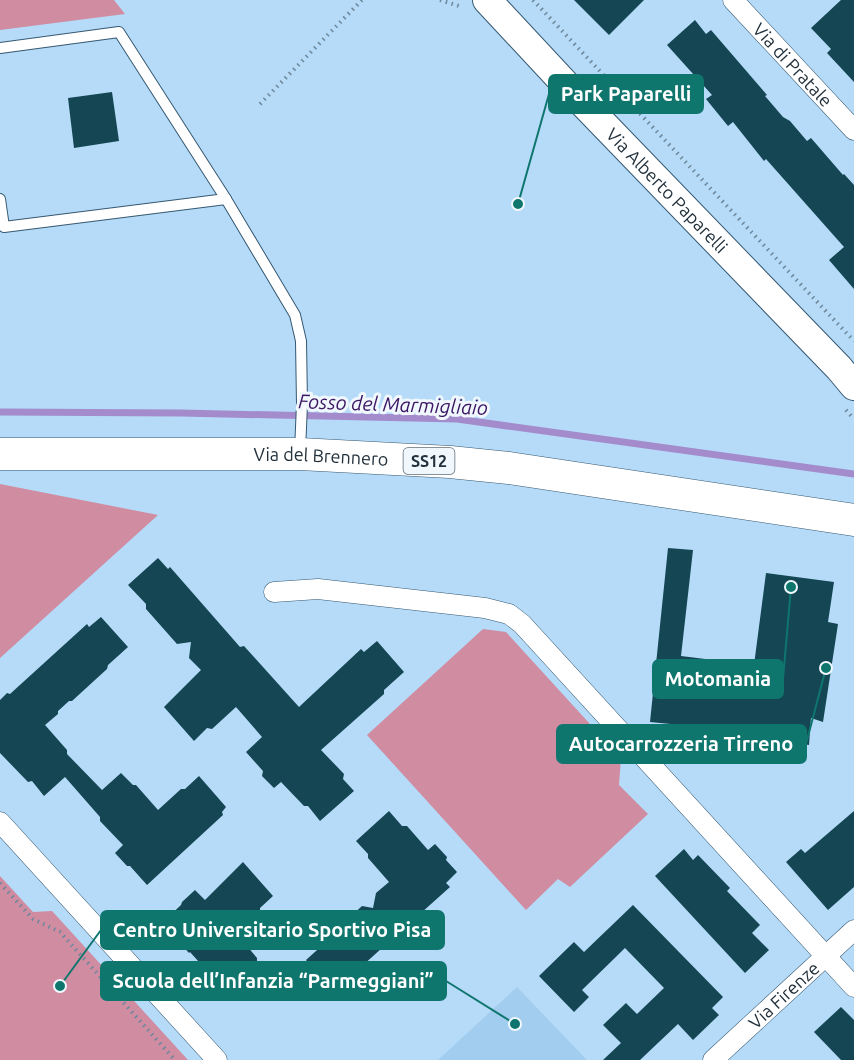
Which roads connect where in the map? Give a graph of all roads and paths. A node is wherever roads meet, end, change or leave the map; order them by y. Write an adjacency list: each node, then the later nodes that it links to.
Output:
1 (362, 0): 6 (path)
2 (487, 0): 12 (main road, Via Alberto Paparelli)
3 (533, 0): 11 (path)
4 (733, 0): 7 (street, Via di Pratale)
5 (0, 48): 9 (lane)
6 (260, 104)
7 (854, 130)
8 (0, 199): 10 (lane)
9 (226, 199): 10 (lane); 13 (lane)
10 (2, 227)
11 (854, 341)
12 (853, 383)
13 (301, 440): 14 (main road, Via del Brennero / SS12); 15 (main road, Via del Brennero / SS12)
14 (0, 454)
15 (854, 520)
16 (274, 592): 20 (street)
17 (0, 822): 23 (street)
18 (0, 883): 22 (path)
19 (854, 930): 20 (street, Via Firenze)
20 (826, 956): 21 (street); 24 (street, Via Firenze)
21 (854, 987)
22 (175, 1060)
23 (218, 1060)
24 (713, 1060)

